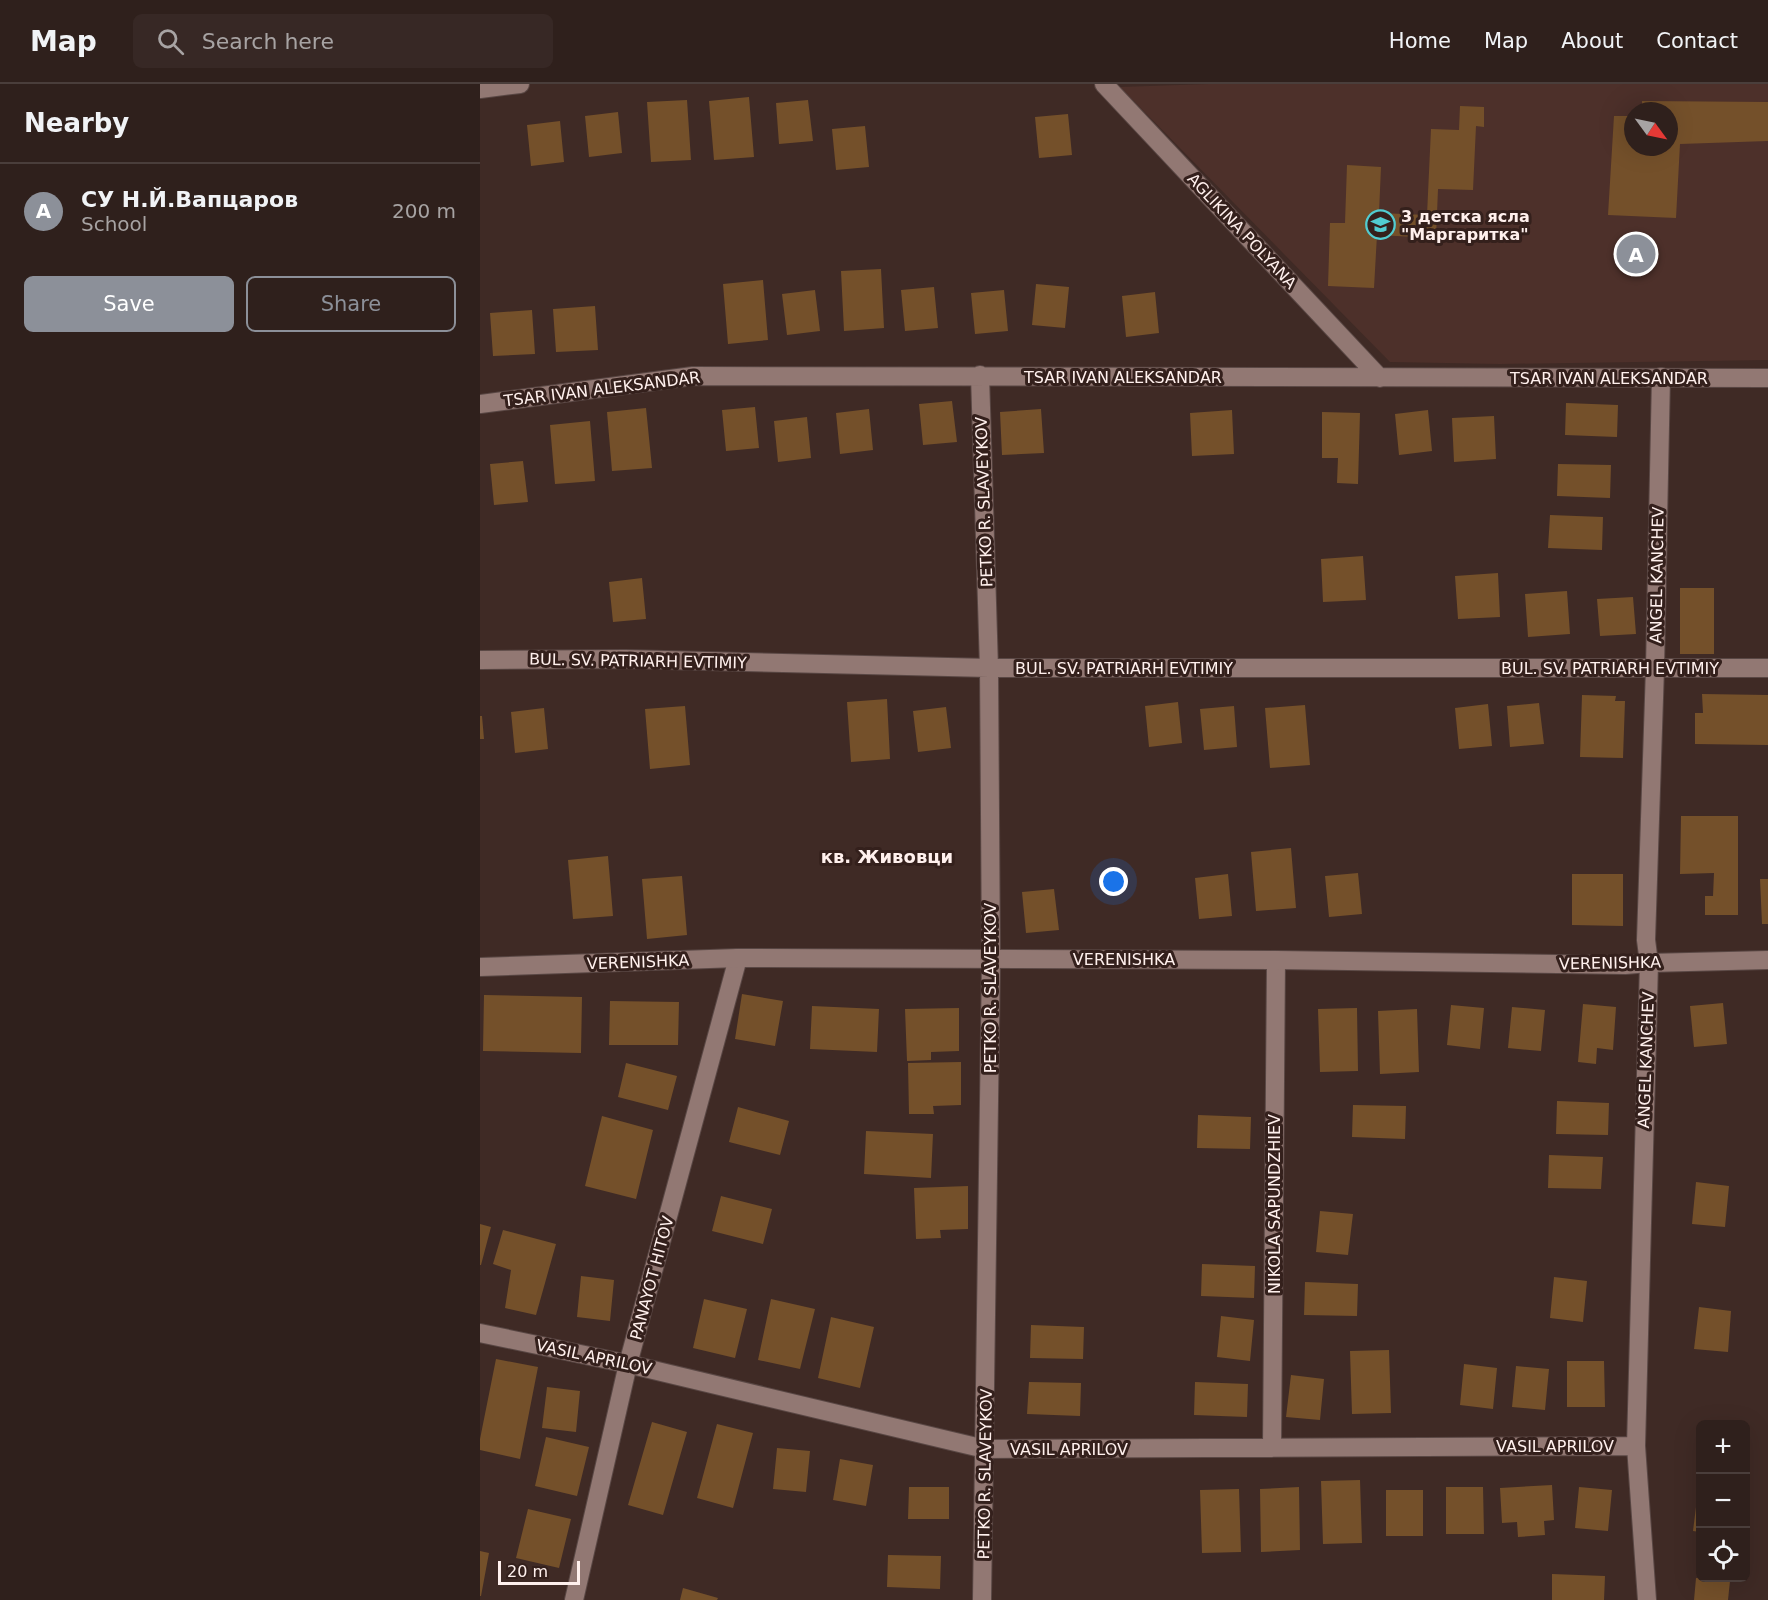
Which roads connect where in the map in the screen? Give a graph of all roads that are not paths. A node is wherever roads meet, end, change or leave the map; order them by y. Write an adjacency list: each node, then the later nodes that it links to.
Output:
1 (520, 84): 3 (street)
2 (1104, 84): 6 (street, AGLIKINA POLYANA)
3 (480, 89)
4 (980, 375): 6 (street, TSAR IVAN ALEKSANDAR); 8 (street, TSAR IVAN ALEKSANDAR); 10 (street, PETKO R. SLAVEYKOV)
5 (1661, 377): 6 (street, TSAR IVAN ALEKSANDAR); 7 (street, TSAR IVAN ALEKSANDAR); 11 (street, ANGEL KANCHEV)
6 (1380, 378)
7 (1768, 378)
8 (480, 404)
9 (480, 660): 10 (street, BUL. SV. PATRIARH EVTIMIY)
10 (989, 668): 11 (street, BUL. SV. PATRIARH EVTIMIY); 14 (street, PETKO R. SLAVEYKOV)
11 (1655, 668): 12 (street, BUL. SV. PATRIARH EVTIMIY); 17 (street, ANGEL KANCHEV)
12 (1768, 668)
13 (738, 958): 14 (street, VERENISHKA); 18 (street, VERENISHKA); 20 (street, PANAYOT HITOV)
14 (991, 959): 15 (street, VERENISHKA); 23 (street, PETKO R. SLAVEYKOV)
15 (1275, 960): 17 (street, VERENISHKA); 22 (street, NIKOLA SAPUNDZHIEV)
16 (1768, 960): 17 (street, VERENISHKA)
17 (1649, 963): 21 (street, ANGEL KANCHEV)
18 (480, 967)
19 (480, 1333): 20 (street, VASIL APRILOV)
20 (628, 1364): 23 (street, VASIL APRILOV); 24 (street, PANAYOT HITOV)
21 (1636, 1446): 22 (street, VASIL APRILOV); 26 (street, ANGEL KANCHEV)
22 (1272, 1448): 23 (street, VASIL APRILOV)
23 (986, 1449): 25 (street, PETKO R. SLAVEYKOV)
24 (573, 1600)
25 (982, 1600)
26 (1647, 1600)

